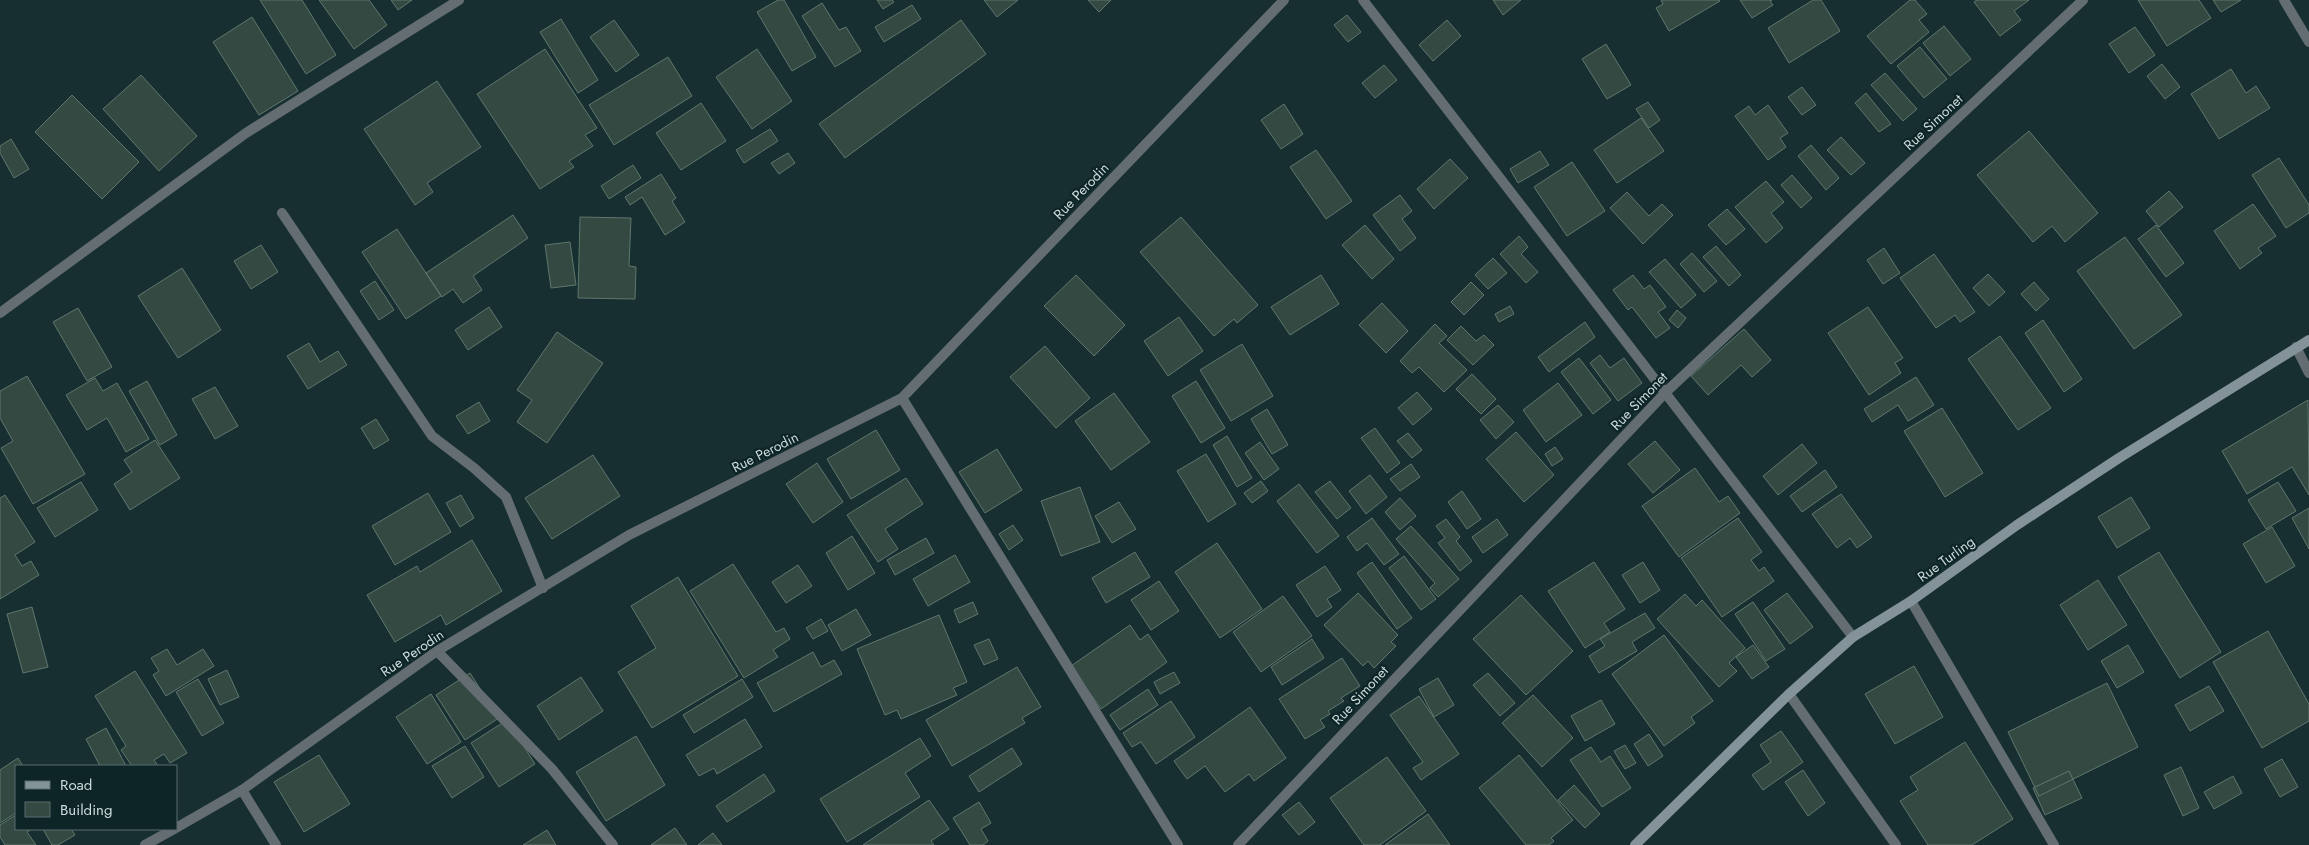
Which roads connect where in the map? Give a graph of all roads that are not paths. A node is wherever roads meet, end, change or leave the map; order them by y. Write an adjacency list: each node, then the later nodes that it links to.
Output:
1 (459, 0): 8 (street)
2 (1284, 0): 13 (street, Rue Perodin)
3 (1363, 0): 12 (street)
4 (2083, 0): 12 (street, Rue Simonet)
5 (2284, 0): 6 (street)
6 (2309, 42)
7 (282, 213): 14 (street)
8 (0, 314)
9 (2309, 340): 10 (main road, Rue Turling)
10 (2296, 347): 11 (street); 15 (main road, Rue Turling)
11 (2309, 373)
12 (1666, 392): 16 (street); 26 (street, Rue Simonet)
13 (902, 398): 14 (street, Rue Perodin); 25 (street)
14 (543, 588): 17 (street, Rue Perodin)
15 (1911, 601): 16 (main road, Rue Turling); 29 (street)
16 (1853, 637): 18 (main road, Rue Turling)
17 (437, 651): 19 (street, Rue Perodin); 24 (street)
18 (1789, 694): 27 (main road, Rue Turling); 28 (street)
19 (242, 790): 20 (street, Rue Perodin); 23 (street)
20 (178, 826)
21 (171, 830): 22 (street, Rue Perodin)
22 (145, 845)
23 (276, 845)
24 (613, 845)
25 (1178, 845)
26 (1238, 845)
27 (1635, 845)
28 (1896, 845)
29 (2054, 845)

